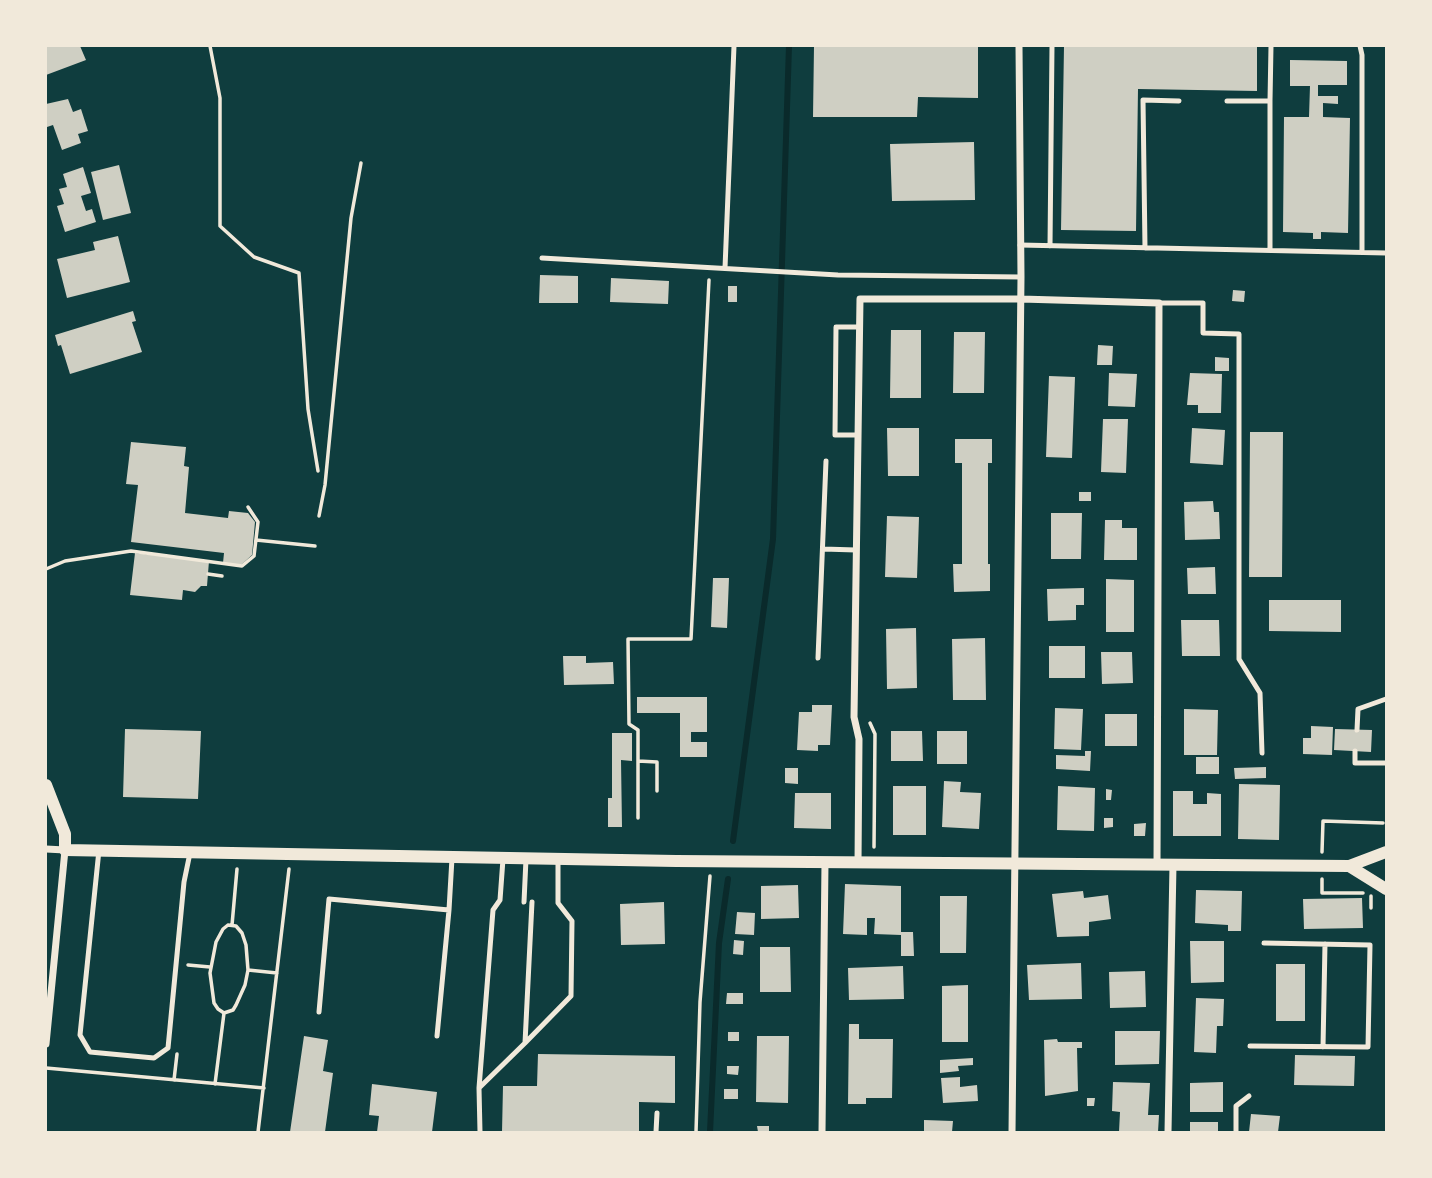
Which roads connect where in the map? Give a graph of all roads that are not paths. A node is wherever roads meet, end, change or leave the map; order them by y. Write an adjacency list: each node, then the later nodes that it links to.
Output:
1 (734, 46): 16 (lane)
2 (1019, 46): 9 (street)
3 (1052, 46): 10 (lane)
4 (1271, 46): 8 (lane)
5 (1360, 46): 13 (lane)
6 (1179, 101): 11 (lane)
7 (1227, 101): 8 (lane)
8 (1270, 101): 12 (lane)
9 (1020, 245): 10 (lane); 17 (street)
10 (1050, 246): 11 (lane)
11 (1145, 248): 12 (lane)
12 (1270, 250): 13 (lane)
13 (1362, 252): 14 (lane)
14 (1387, 253)
15 (542, 258): 16 (lane)
16 (725, 268): 17 (lane)
17 (1021, 277): 18 (street)
18 (1021, 299): 19 (street); 20 (street); 43 (street)
19 (1159, 303): 29 (lane); 44 (street)
20 (859, 327): 21 (street); 21 (lane)
21 (858, 435): 24 (street)
22 (826, 461): 23 (lane)
23 (823, 549): 24 (lane); 25 (lane)
24 (856, 550): 42 (street)
25 (818, 658)
26 (1387, 699): 27 (lane)
27 (1357, 730)
28 (1355, 751): 30 (lane)
29 (1262, 753)
30 (1387, 762)
31 (46, 785): 33 (street)
32 (46, 849): 33 (street)
33 (65, 850): 34 (street); 56 (street)
34 (99, 850): 36 (street); 36 (lane)
35 (1387, 852): 46 (street)
36 (190, 853): 37 (street)
37 (452, 858): 38 (street); 50 (lane)
38 (503, 859): 39 (street); 59 (lane)
39 (526, 859): 40 (street); 48 (lane)
40 (558, 859): 41 (street); 55 (lane)
41 (825, 863): 42 (street); 64 (street)
42 (858, 863): 43 (street)
43 (1014, 864): 44 (street); 65 (street)
44 (1157, 865): 45 (street)
45 (1173, 865): 46 (street); 66 (street)
46 (1349, 866): 47 (street)
47 (1387, 889)
48 (524, 902)
49 (532, 902): 55 (lane)
50 (449, 910): 53 (lane); 54 (lane)
51 (1264, 943): 52 (lane)
52 (1325, 944): 58 (lane); 58 (lane)
53 (319, 1012)
54 (437, 1036)
55 (525, 1043): 59 (lane)
56 (46, 1044)
57 (1250, 1046): 58 (lane)
58 (1323, 1047)
59 (480, 1088): 62 (lane)
60 (1249, 1096): 67 (lane)
61 (657, 1113): 63 (lane)
62 (480, 1132)
63 (656, 1132)
64 (822, 1132)
65 (1012, 1132)
66 (1168, 1132)
67 (1236, 1132)

